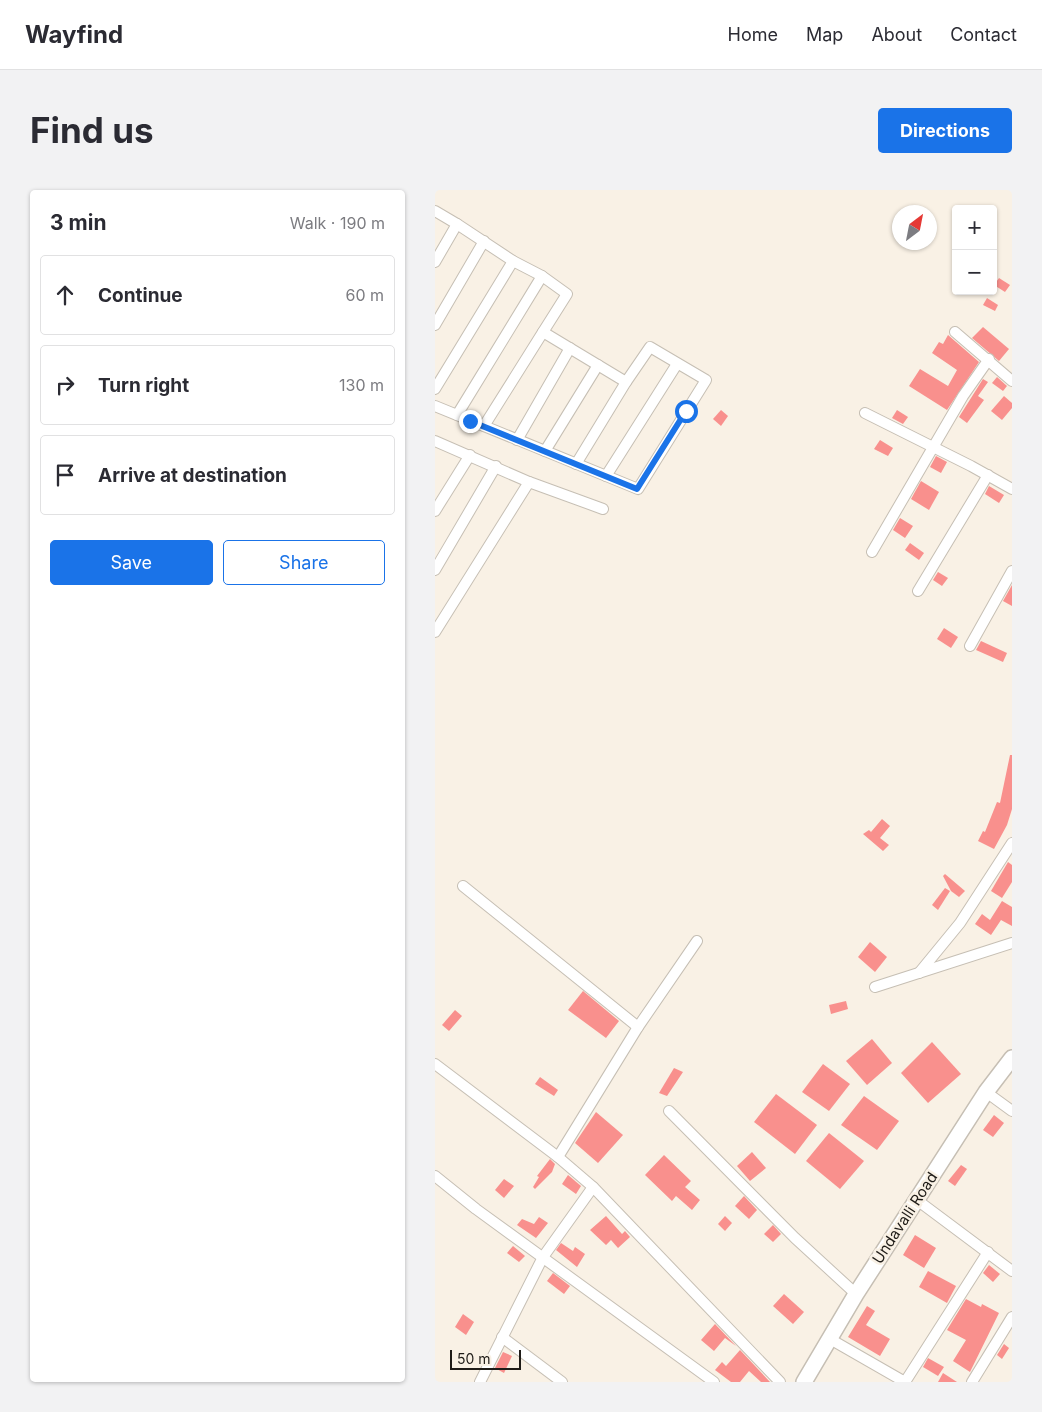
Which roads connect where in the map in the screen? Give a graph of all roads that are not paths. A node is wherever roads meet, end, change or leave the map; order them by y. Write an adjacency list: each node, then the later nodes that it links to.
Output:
1 (435, 211): 2 (street)
2 (457, 224): 3 (street); 5 (street)
3 (484, 241): 4 (street); 7 (street)
4 (513, 261): 6 (street); 16 (street)
5 (435, 262)
6 (542, 276): 8 (street); 19 (street)
7 (435, 325)
8 (543, 332): 10 (street); 20 (street)
9 (955, 332): 11 (street)
10 (570, 348): 13 (street); 21 (street)
11 (989, 359): 14 (street); 23 (street)
12 (677, 364): 15 (street); 29 (street); 29 (street)
13 (598, 365): 15 (street); 24 (street)
14 (1012, 381)
15 (626, 382): 26 (street)
16 (435, 389)
17 (435, 406): 19 (street)
18 (865, 413): 23 (street)
19 (457, 415): 20 (street)
20 (484, 426): 21 (street)
21 (517, 440): 24 (street)
22 (436, 444): 25 (street)
23 (934, 447): 28 (street); 34 (street)
24 (545, 451): 26 (street)
25 (470, 455): 27 (street); 33 (street)
26 (576, 464): 29 (street)
27 (496, 466): 30 (street); 35 (street)
28 (988, 475): 31 (street); 37 (street)
29 (606, 476)
30 (529, 482): 32 (street); 38 (street)
31 (1012, 489)
32 (603, 509)
33 (435, 511)
34 (872, 552)
35 (435, 570)
36 (1012, 571): 39 (street)
37 (918, 591)
38 (435, 632)
39 (970, 646)
40 (1012, 843): 44 (street)
41 (463, 886): 46 (street)
42 (697, 941): 46 (street)
43 (1012, 943): 44 (street)
44 (919, 973): 45 (street)
45 (875, 987)
46 (638, 1027): 52 (street)
47 (1012, 1058): 49 (main road, Undavalli Road)
48 (435, 1064): 52 (street)
49 (986, 1092): 51 (street); 55 (main road, Undavalli Road)
50 (669, 1111): 59 (street)
51 (1012, 1111)
52 (558, 1157): 54 (street)
53 (435, 1176): 57 (street)
54 (593, 1187): 57 (street); 66 (street)
55 (917, 1200): 56 (street); 59 (main road, Undavalli Road)
56 (988, 1252): 58 (street); 68 (street)
57 (543, 1257): 61 (street); 65 (street)
58 (1012, 1271)
59 (856, 1294): 62 (main road, Undavalli Road)
60 (1011, 1322): 69 (street)
61 (502, 1337): 63 (street); 64 (street)
62 (830, 1339): 67 (main road, Undavalli Road); 68 (street)
63 (480, 1382)
64 (561, 1382)
65 (714, 1382)
66 (780, 1382)
67 (803, 1382)
68 (905, 1382)
69 (972, 1382)

